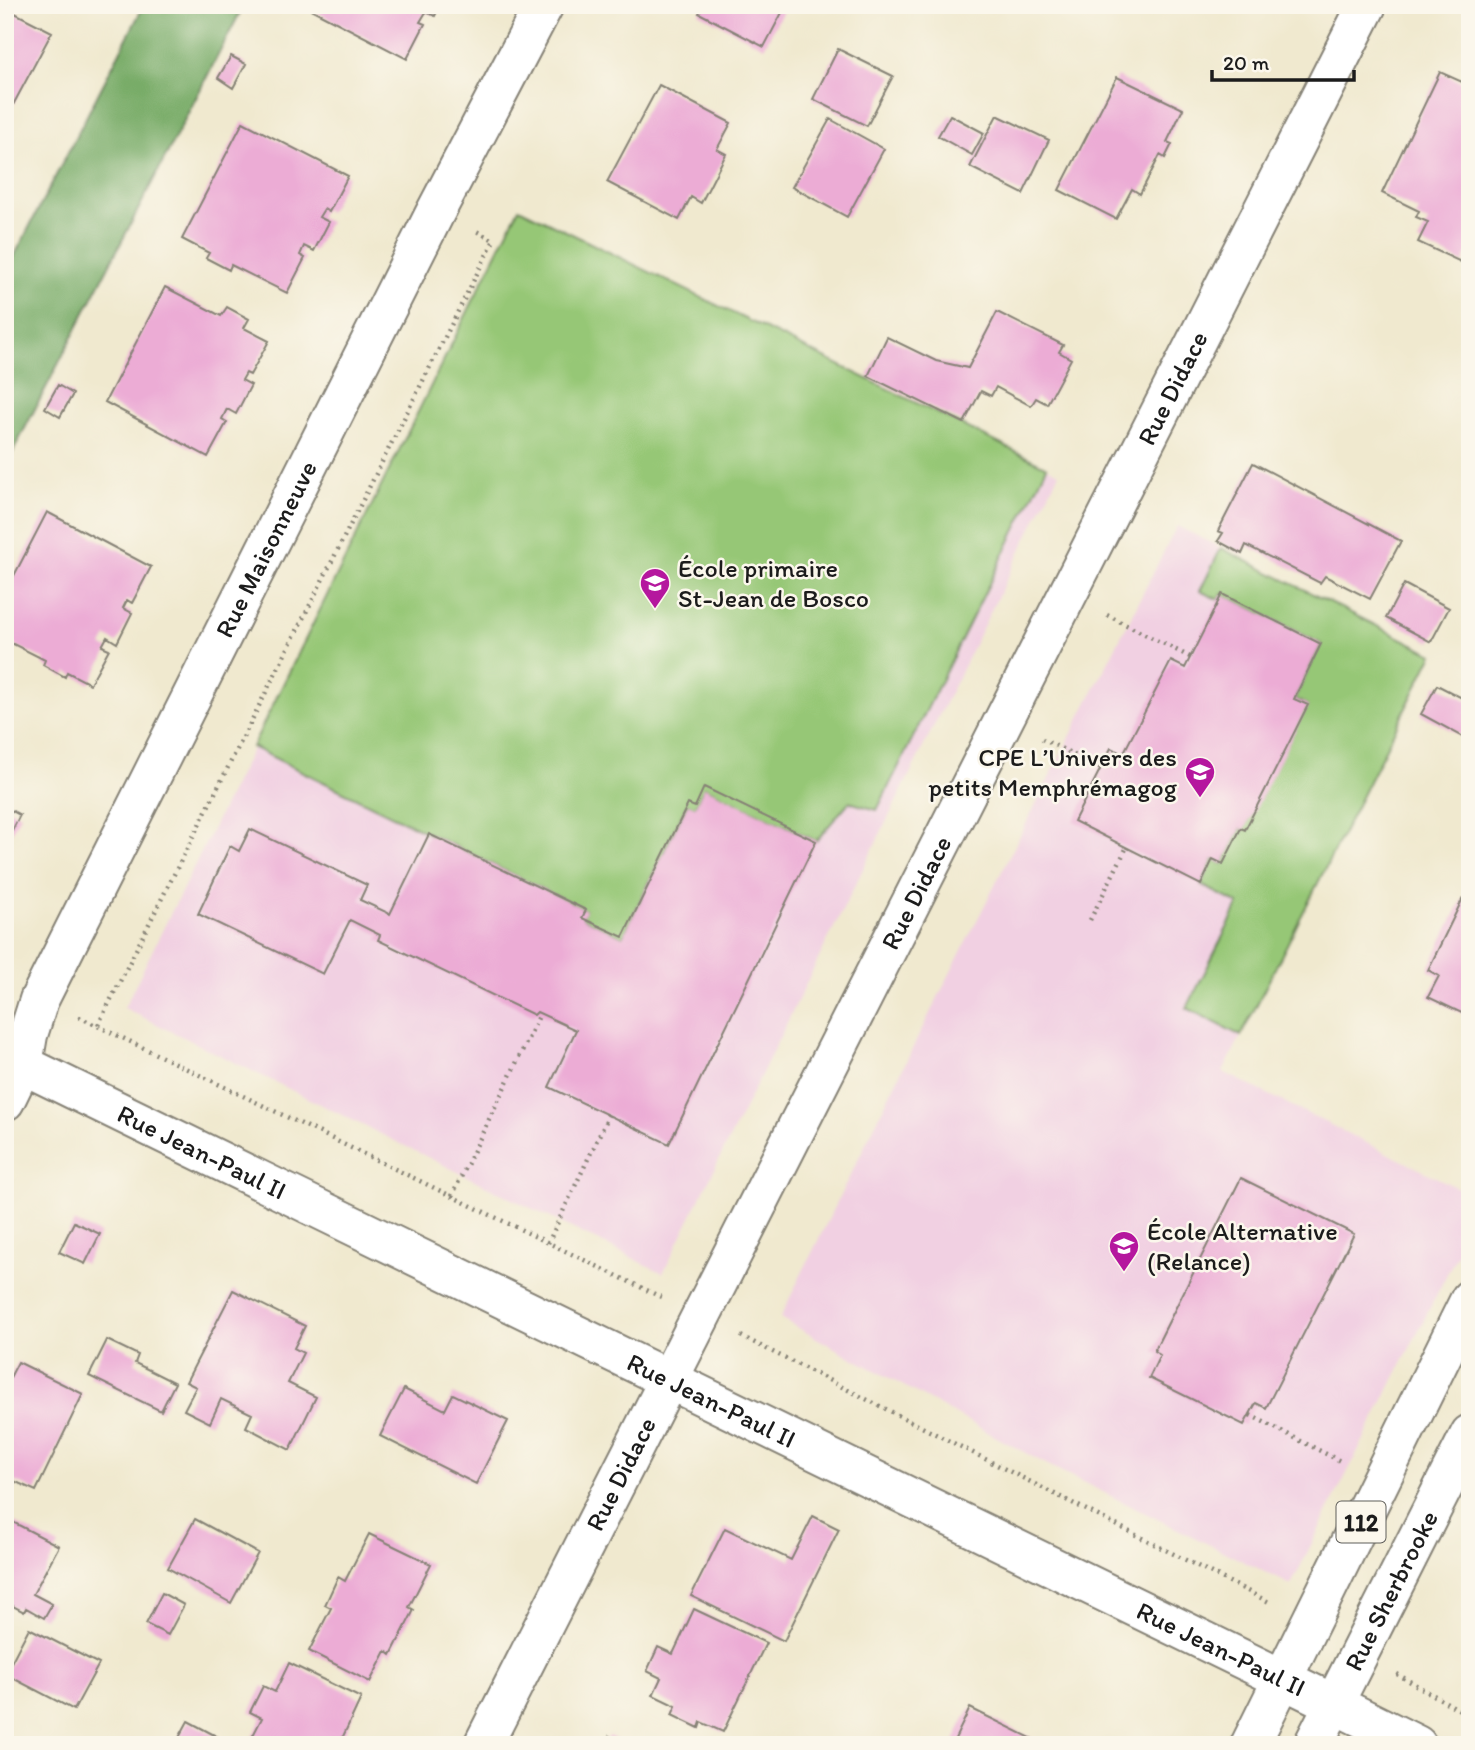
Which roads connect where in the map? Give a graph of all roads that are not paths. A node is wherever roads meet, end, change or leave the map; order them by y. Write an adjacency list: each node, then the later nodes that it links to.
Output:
1 (544, 5): 3 (street, Rue Maisonneuve)
2 (1367, 5): 6 (street, Rue Didace)
3 (14, 1060): 4 (street, Rue Maisonneuve); 6 (street, Rue Jean-Paul II)
4 (5, 1101)
5 (1470, 1299): 8 (street, 112)
6 (669, 1378): 8 (street, Rue Jean-Paul II); 10 (street, Rue Didace)
7 (1470, 1434): 9 (street, Rue Sherbrooke / 112)
8 (1283, 1678): 9 (street, Rue Jean-Paul II); 11 (street, 112)
9 (1334, 1704): 12 (street, Rue Sherbrooke / 112); 13 (street, Rue Jean-Paul II)
10 (483, 1745)
11 (1250, 1745)
12 (1313, 1745)
13 (1417, 1745)

